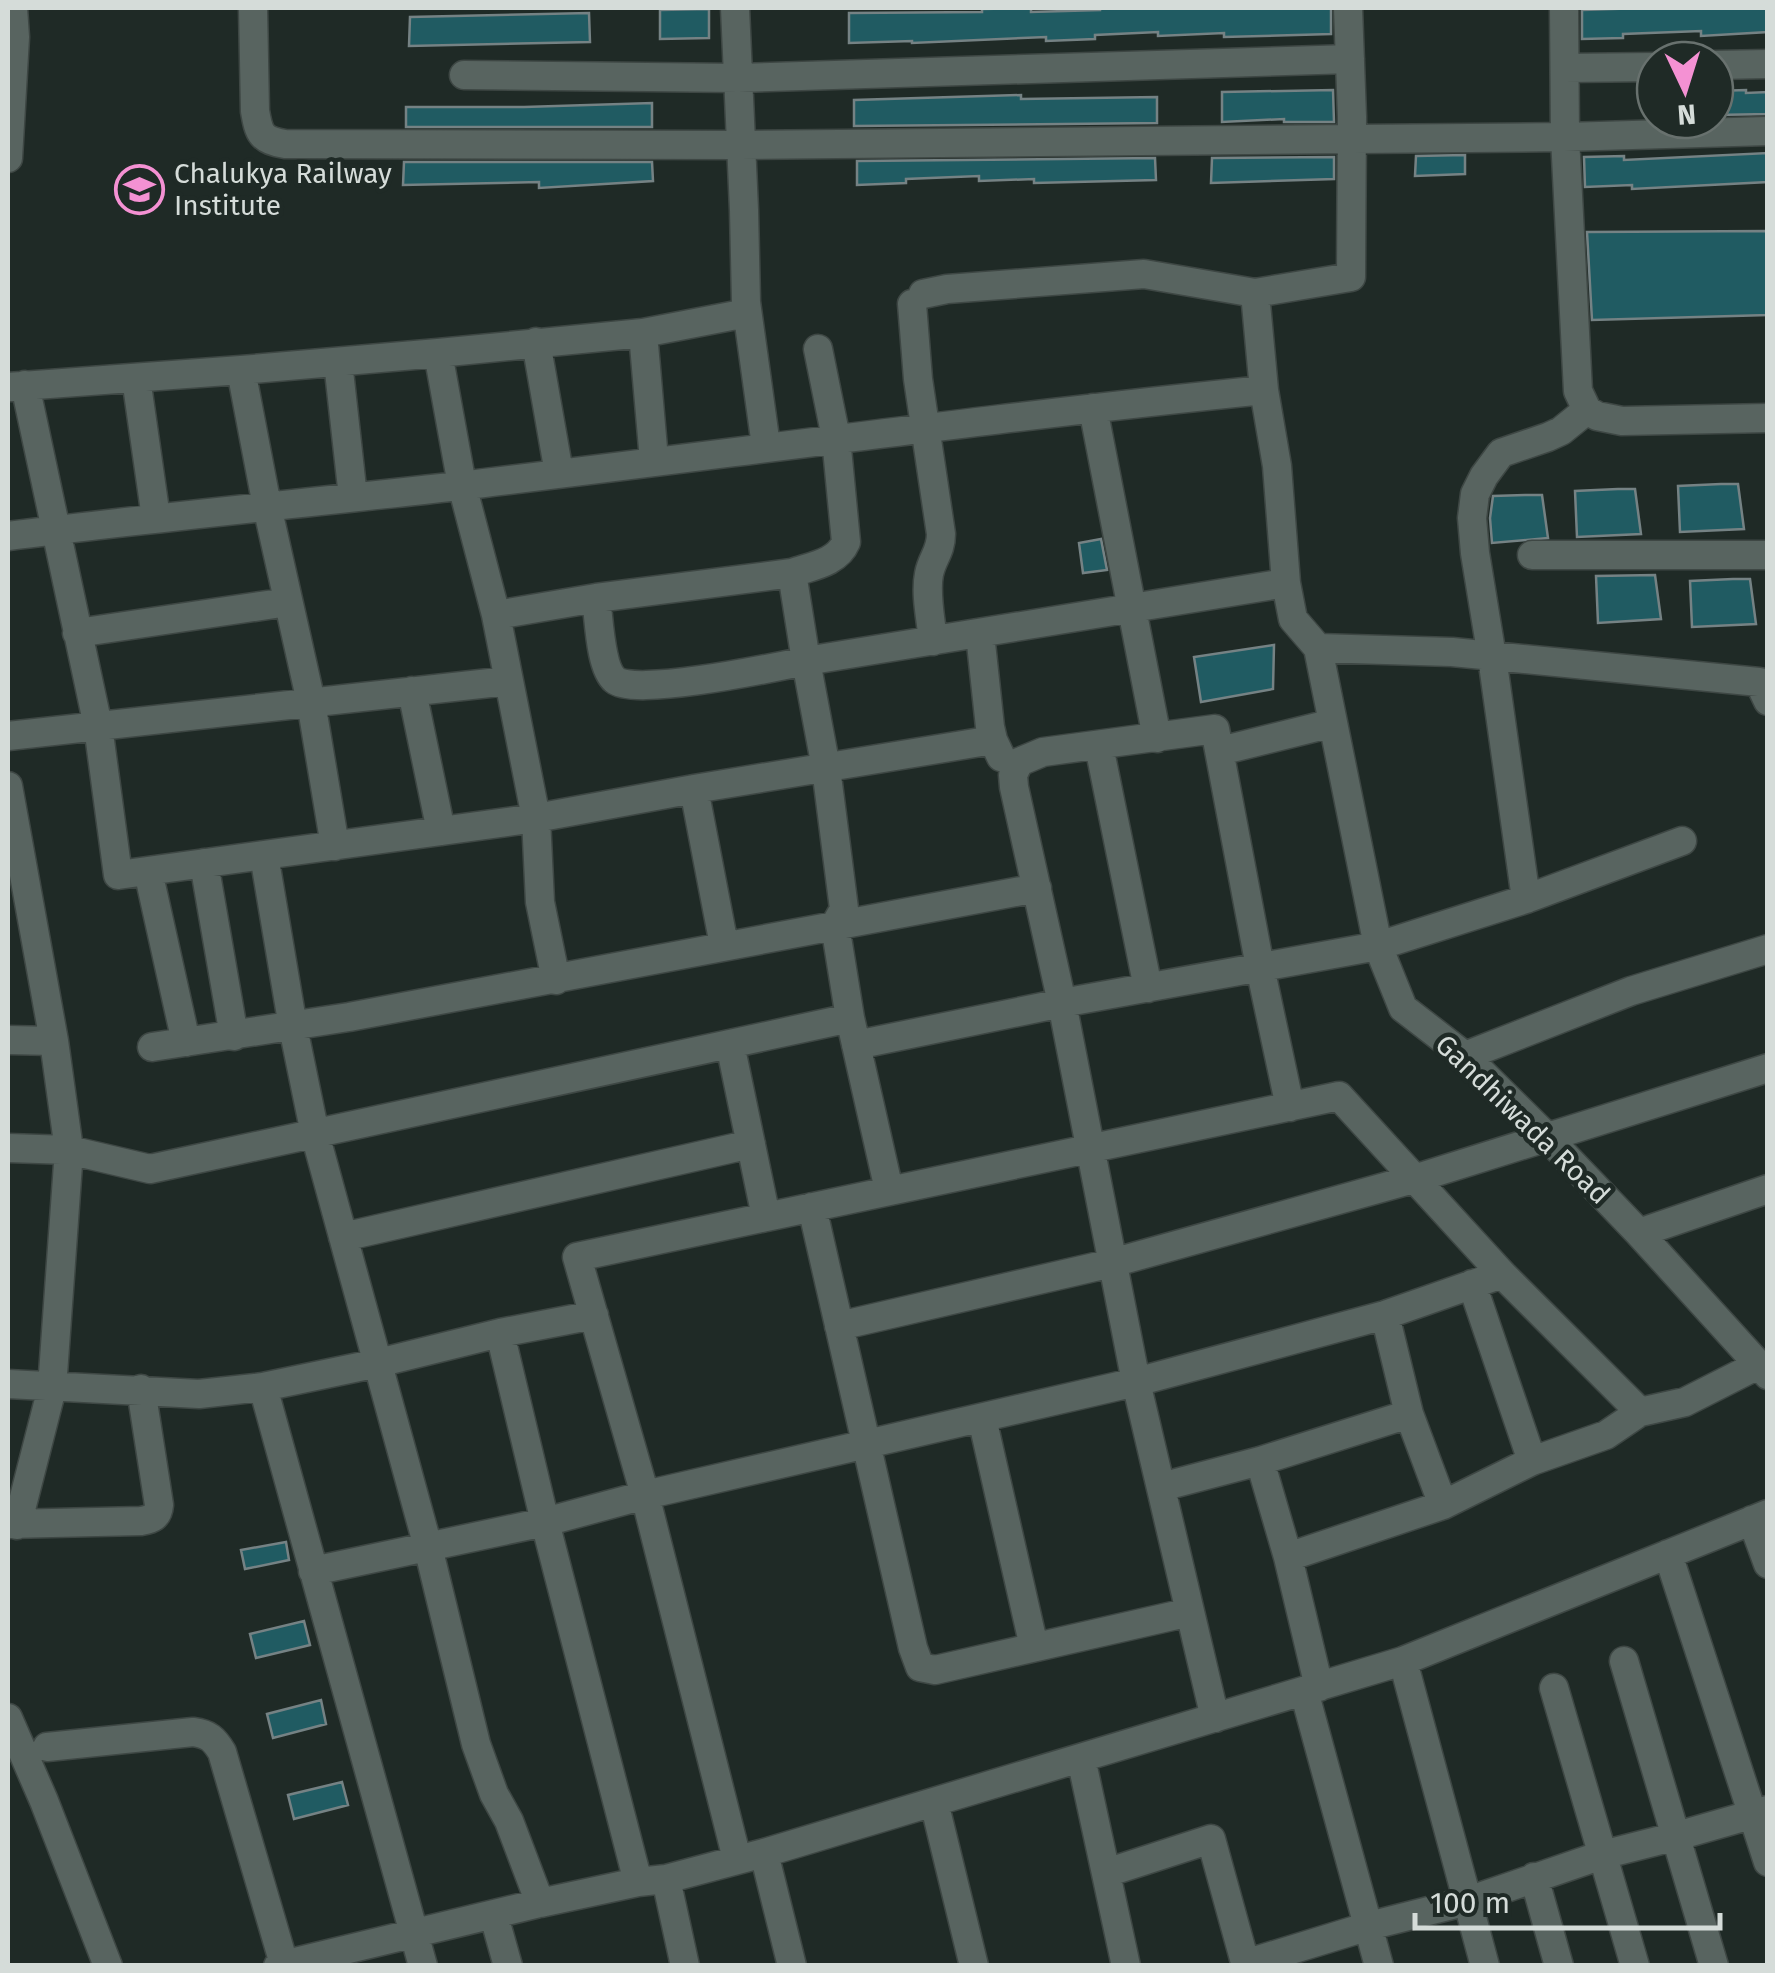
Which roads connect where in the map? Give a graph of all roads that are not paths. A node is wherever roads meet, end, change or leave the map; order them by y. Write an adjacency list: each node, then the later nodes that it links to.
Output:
1 (13, 8): 6 (street)
2 (253, 8): 17 (street)
3 (735, 8): 13 (street)
4 (1348, 8): 7 (street)
5 (1564, 8): 11 (street)
6 (11, 37): 18 (street)
7 (1350, 59): 13 (street); 16 (street)
8 (1768, 64): 9 (street)
9 (1735, 65)
10 (1635, 66): 11 (street)
11 (1565, 68): 15 (street)
12 (464, 75): 13 (street)
13 (738, 78): 17 (street)
14 (1768, 132): 15 (street)
15 (1564, 137): 16 (street); 31 (street)
16 (1352, 138): 17 (street); 19 (street)
17 (741, 145): 20 (street)
18 (8, 154)
19 (1255, 293): 29 (street); 33 (street)
20 (747, 313): 21 (street); 35 (street)
21 (643, 332): 22 (street); 36 (street)
22 (536, 342): 24 (street); 37 (street)
23 (818, 348): 34 (street)
24 (438, 353): 25 (street); 38 (street)
25 (338, 362): 26 (street); 39 (street)
26 (241, 370): 27 (street); 40 (street)
27 (136, 378): 28 (street); 41 (street)
28 (16, 386): 42 (street)
29 (1264, 390): 30 (street); 47 (street)
30 (1093, 408): 33 (street); 50 (street)
31 (1587, 410): 32 (street); 56 (street)
32 (1768, 418)
33 (925, 427): 34 (street); 54 (street)
34 (836, 438): 35 (street); 46 (street)
35 (766, 446): 36 (street)
36 (654, 460): 37 (street)
37 (560, 473): 38 (street)
38 (462, 485): 39 (street); 51 (street)
39 (352, 497): 40 (street)
40 (267, 506): 41 (street); 49 (street)
41 (156, 518): 42 (street)
42 (55, 530): 43 (street); 52 (street)
43 (8, 536)
44 (1532, 555): 45 (street)
45 (1768, 556)
46 (792, 574): 48 (street); 57 (street)
47 (1286, 582): 50 (street); 55 (street)
48 (596, 598): 51 (street); 57 (street)
49 (288, 602): 52 (street); 61 (street)
50 (1132, 608): 53 (street); 65 (street)
51 (496, 615): 58 (street)
52 (78, 632): 63 (street)
53 (980, 634): 54 (street); 66 (street)
54 (933, 641): 57 (street)
55 (1318, 648): 56 (street); 62 (street, Gandhiwada Road)
56 (1492, 657): 60 (street); 81 (street)
57 (806, 660): 69 (street)
58 (508, 681): 59 (street); 73 (street)
59 (412, 691): 61 (street); 74 (street)
60 (1768, 700)
61 (310, 702): 63 (street); 76 (street)
62 (1333, 724): 68 (street); 84 (street, Gandhiwada Road)
63 (98, 726): 64 (street); 79 (street)
64 (8, 736)
65 (1157, 738): 67 (street); 68 (street)
66 (993, 740): 69 (street); 70 (street)
67 (1099, 746): 70 (street); 88 (street)
68 (1220, 751): 86 (street)
69 (826, 768): 72 (street); 82 (street)
70 (1013, 775): 80 (street)
71 (8, 786): 94 (street)
72 (694, 789): 73 (street); 83 (street)
73 (536, 818): 74 (street); 87 (street)
74 (442, 831): 76 (street)
75 (1682, 841): 81 (street)
76 (335, 846): 77 (street)
77 (264, 855): 78 (street); 90 (street)
78 (204, 864): 79 (street); 92 (street)
79 (148, 871): 95 (street)
80 (1037, 888): 82 (street); 89 (street)
81 (1526, 899): 84 (street)
82 (835, 925): 83 (street); 91 (street)
83 (724, 946): 87 (street)
84 (1378, 946): 86 (street); 98 (street, Gandhiwada Road)
85 (1768, 949): 98 (street)
86 (1260, 967): 88 (street); 100 (street)
87 (556, 980): 90 (street)
88 (1148, 988): 89 (street)
89 (1062, 1003): 91 (street); 105 (street)
90 (293, 1027): 92 (street); 101 (street)
91 (853, 1032): 96 (street); 109 (street)
92 (234, 1036): 95 (street)
93 (8, 1040): 94 (street)
94 (54, 1042): 106 (street)
95 (186, 1042): 97 (street)
96 (730, 1044): 101 (street); 103 (street)
97 (152, 1047)
98 (1465, 1056): 102 (street, Gandhiwada Road)
99 (1768, 1068): 102 (street)
100 (1290, 1106): 105 (street); 107 (street)
101 (316, 1134): 106 (street); 113 (street)
102 (1546, 1136): 107 (street); 112 (street, Gandhiwada Road)
103 (751, 1144): 111 (street); 113 (street)
104 (8, 1148): 106 (street)
105 (1090, 1148): 109 (street); 114 (street)
106 (69, 1150): 126 (street)
107 (1417, 1178): 114 (street); 115 (street)
108 (1768, 1189): 112 (street)
109 (889, 1190): 110 (street)
110 (812, 1206): 111 (street); 119 (street)
111 (766, 1216): 118 (street)
112 (1638, 1233): 122 (street, Gandhiwada Road)
113 (343, 1237): 121 (street)
114 (1112, 1263): 119 (street); 123 (street)
115 (1502, 1274): 116 (street); 128 (street)
116 (1472, 1284): 117 (street); 133 (street)
117 (1385, 1314): 123 (street); 129 (street)
118 (594, 1315): 120 (street); 135 (street)
119 (839, 1326): 131 (street)
120 (500, 1333): 121 (street); 138 (street)
121 (378, 1363): 125 (street); 140 (street)
122 (1763, 1370): 128 (street)
123 (1136, 1382): 130 (street); 134 (street)
124 (8, 1384): 126 (street)
125 (263, 1387): 127 (street); 144 (street)
126 (52, 1388): 127 (street); 139 (street)
127 (141, 1390): 139 (street)
128 (1640, 1412): 133 (street)
129 (1409, 1414): 132 (street); 136 (street)
130 (982, 1418): 131 (street); 146 (street)
131 (866, 1445): 135 (street); 146 (street)
132 (1260, 1461): 134 (street); 142 (street)
133 (1532, 1461): 136 (street)
134 (1161, 1487): 145 (street)
135 (646, 1495): 138 (street); 159 (street)
136 (1444, 1505): 142 (street)
137 (1760, 1517): 141 (street); 143 (street)
138 (544, 1522): 140 (street); 163 (street)
139 (12, 1525)
140 (428, 1547): 144 (street); 165 (street)
141 (1668, 1554): 147 (street); 156 (street)
142 (1288, 1558): 150 (street)
143 (1768, 1564)
144 (313, 1571): 168 (street)
145 (1190, 1612): 146 (street); 152 (street)
146 (1034, 1647)
147 (1403, 1661): 150 (street); 164 (street)
148 (1624, 1661): 157 (street)
149 (1554, 1688): 158 (street)
150 (1311, 1689): 152 (street); 167 (street)
151 (8, 1718): 171 (street)
152 (1216, 1718): 154 (street)
153 (47, 1747): 169 (street)
154 (1081, 1758): 155 (street); 161 (street)
155 (934, 1802): 159 (street); 176 (street)
156 (1760, 1812): 157 (street); 160 (street)
157 (1677, 1836): 158 (street); 182 (street)
158 (1602, 1855): 162 (street); 181 (street)
159 (750, 1856): 163 (street); 175 (street)
160 (1768, 1862)
161 (1106, 1873): 170 (street); 177 (street)
162 (1534, 1877): 164 (street); 180 (street)
163 (652, 1881): 165 (street); 174 (street)
164 (1468, 1901): 167 (street); 179 (street)
165 (540, 1903): 166 (street)
166 (494, 1916): 168 (street); 173 (street)
167 (1368, 1926): 170 (street); 178 (street)
168 (413, 1934): 169 (street); 172 (street)
169 (281, 1965)
170 (1245, 1965)
171 (108, 1966)
172 (423, 1966)
173 (508, 1966)
174 (685, 1966)
175 (792, 1966)
176 (974, 1966)
177 (1126, 1966)
178 (1379, 1966)
179 (1486, 1966)
180 (1559, 1966)
181 (1635, 1966)
182 (1714, 1966)

